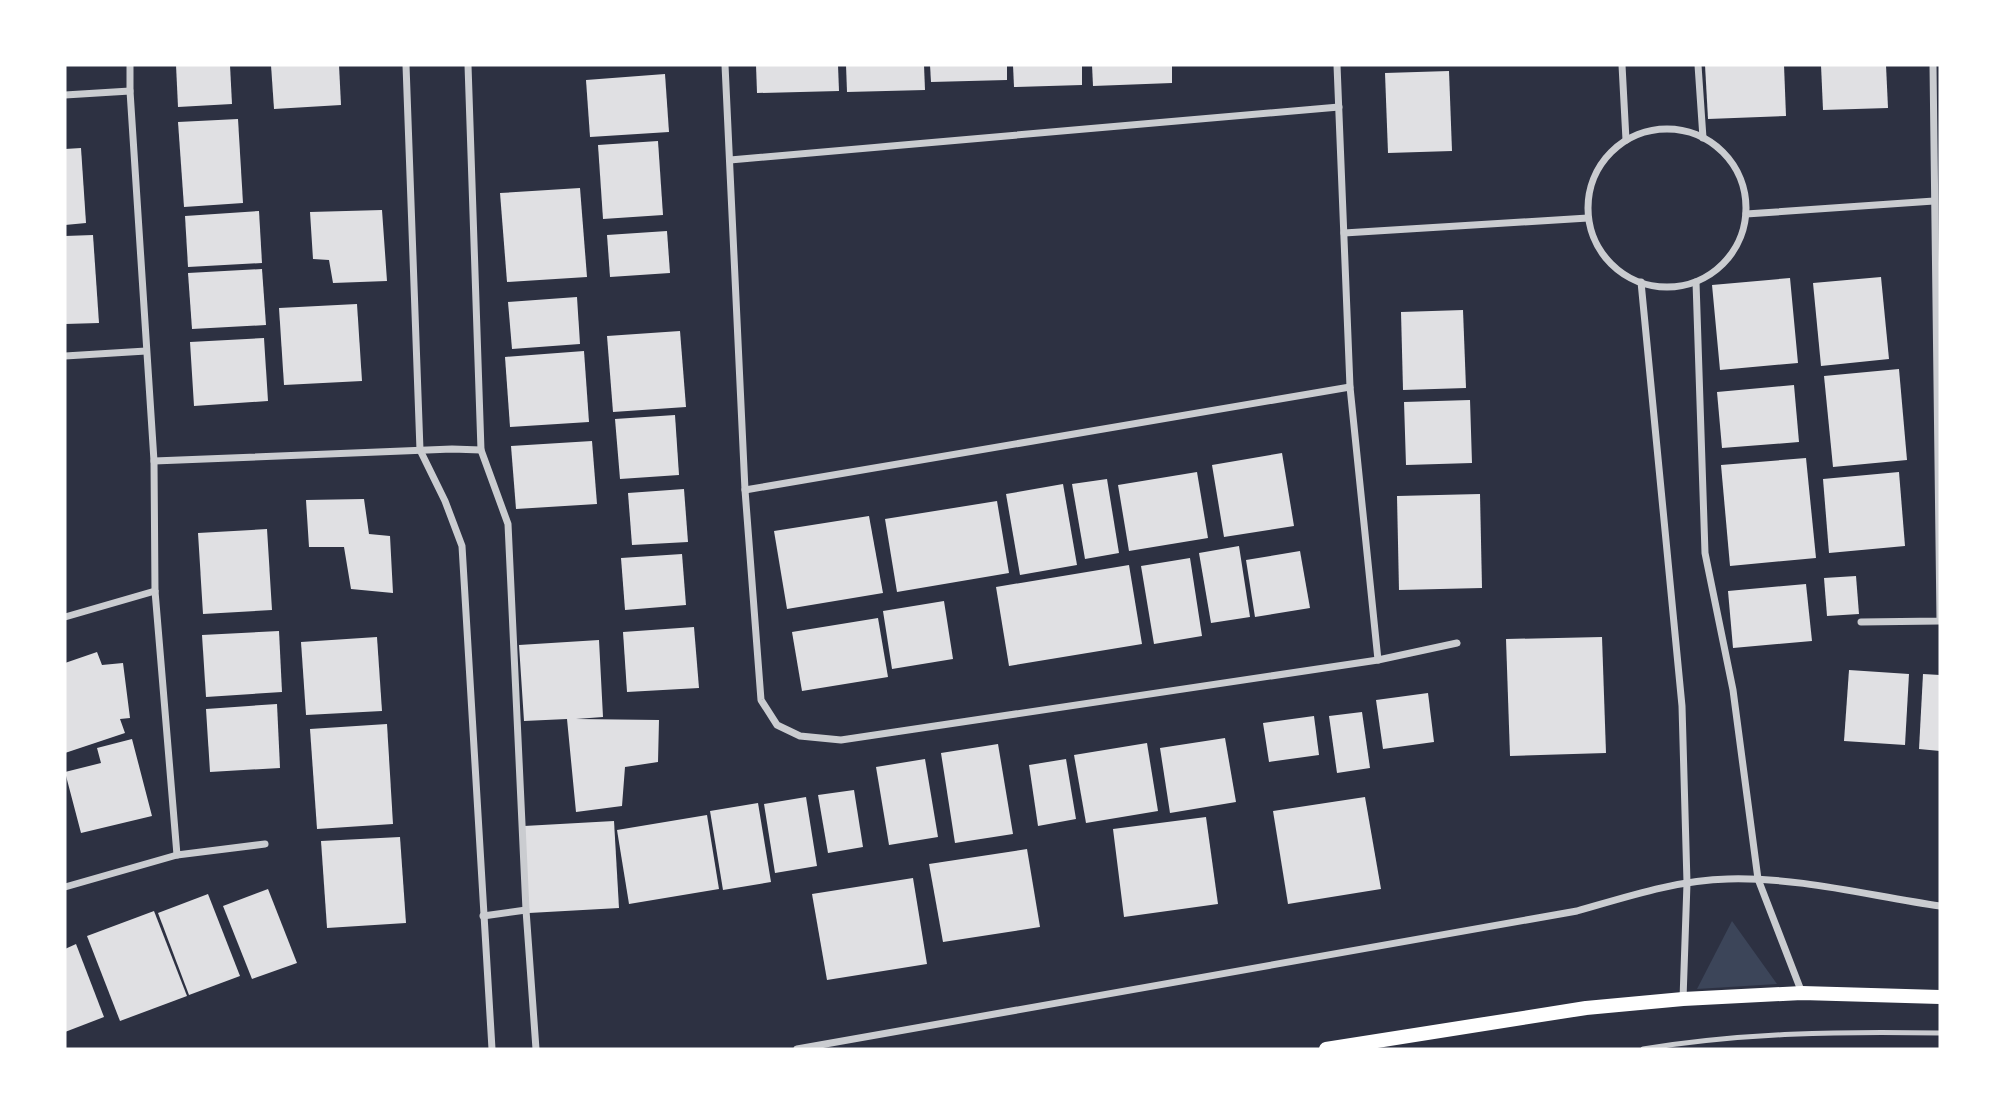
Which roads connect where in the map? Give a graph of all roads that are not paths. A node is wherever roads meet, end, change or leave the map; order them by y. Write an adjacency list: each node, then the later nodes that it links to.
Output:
1 (130, 65): 9 (street)
2 (406, 65): 25 (street)
3 (468, 65): 26 (street)
4 (725, 65): 14 (street)
5 (1337, 65): 11 (street)
6 (1622, 65): 13 (street)
7 (1698, 65): 12 (street)
8 (1933, 65): 15 (street)
9 (130, 91): 10 (street); 21 (street)
10 (65, 95)
11 (1339, 107): 14 (street); 18 (street)
12 (1703, 138): 13 (street); 16 (street)
13 (1626, 140): 17 (street)
14 (730, 160): 28 (street)
15 (1934, 201): 16 (street); 22 (street)
16 (1746, 214): 20 (street)
17 (1588, 218): 18 (street); 19 (street)
18 (1344, 233): 24 (street)
19 (1641, 282): 20 (street); 37 (street)
20 (1696, 282): 36 (street)
21 (146, 351): 23 (street); 27 (street)
22 (1939, 355): 31 (street)
23 (65, 356)
24 (1350, 387): 28 (street); 33 (street)
25 (420, 450): 26 (street); 27 (street); 41 (street)
26 (481, 450): 40 (street)
27 (155, 461): 29 (street)
28 (745, 490): 33 (street)
29 (155, 591): 30 (street); 35 (street)
30 (65, 617)
31 (1861, 622)
32 (1457, 643): 33 (street)
33 (1378, 660)
34 (265, 844): 35 (street)
35 (177, 855): 38 (street)
36 (1758, 879): 37 (street); 39 (street); 42 (street)
37 (1688, 883): 44 (street); 49 (street)
38 (65, 887)
39 (1940, 906)
40 (526, 910): 41 (street); 48 (street)
41 (483, 916): 47 (street)
42 (1802, 993): 43 (main road); 44 (main road)
43 (1940, 997)
44 (1683, 999): 50 (main road)
45 (1940, 1033): 46 (lane)
46 (1696, 1040): 51 (lane); 52 (lane)
47 (492, 1049)
48 (536, 1049)
49 (797, 1049)
50 (1326, 1049)
51 (1643, 1049)
52 (1695, 1049)

